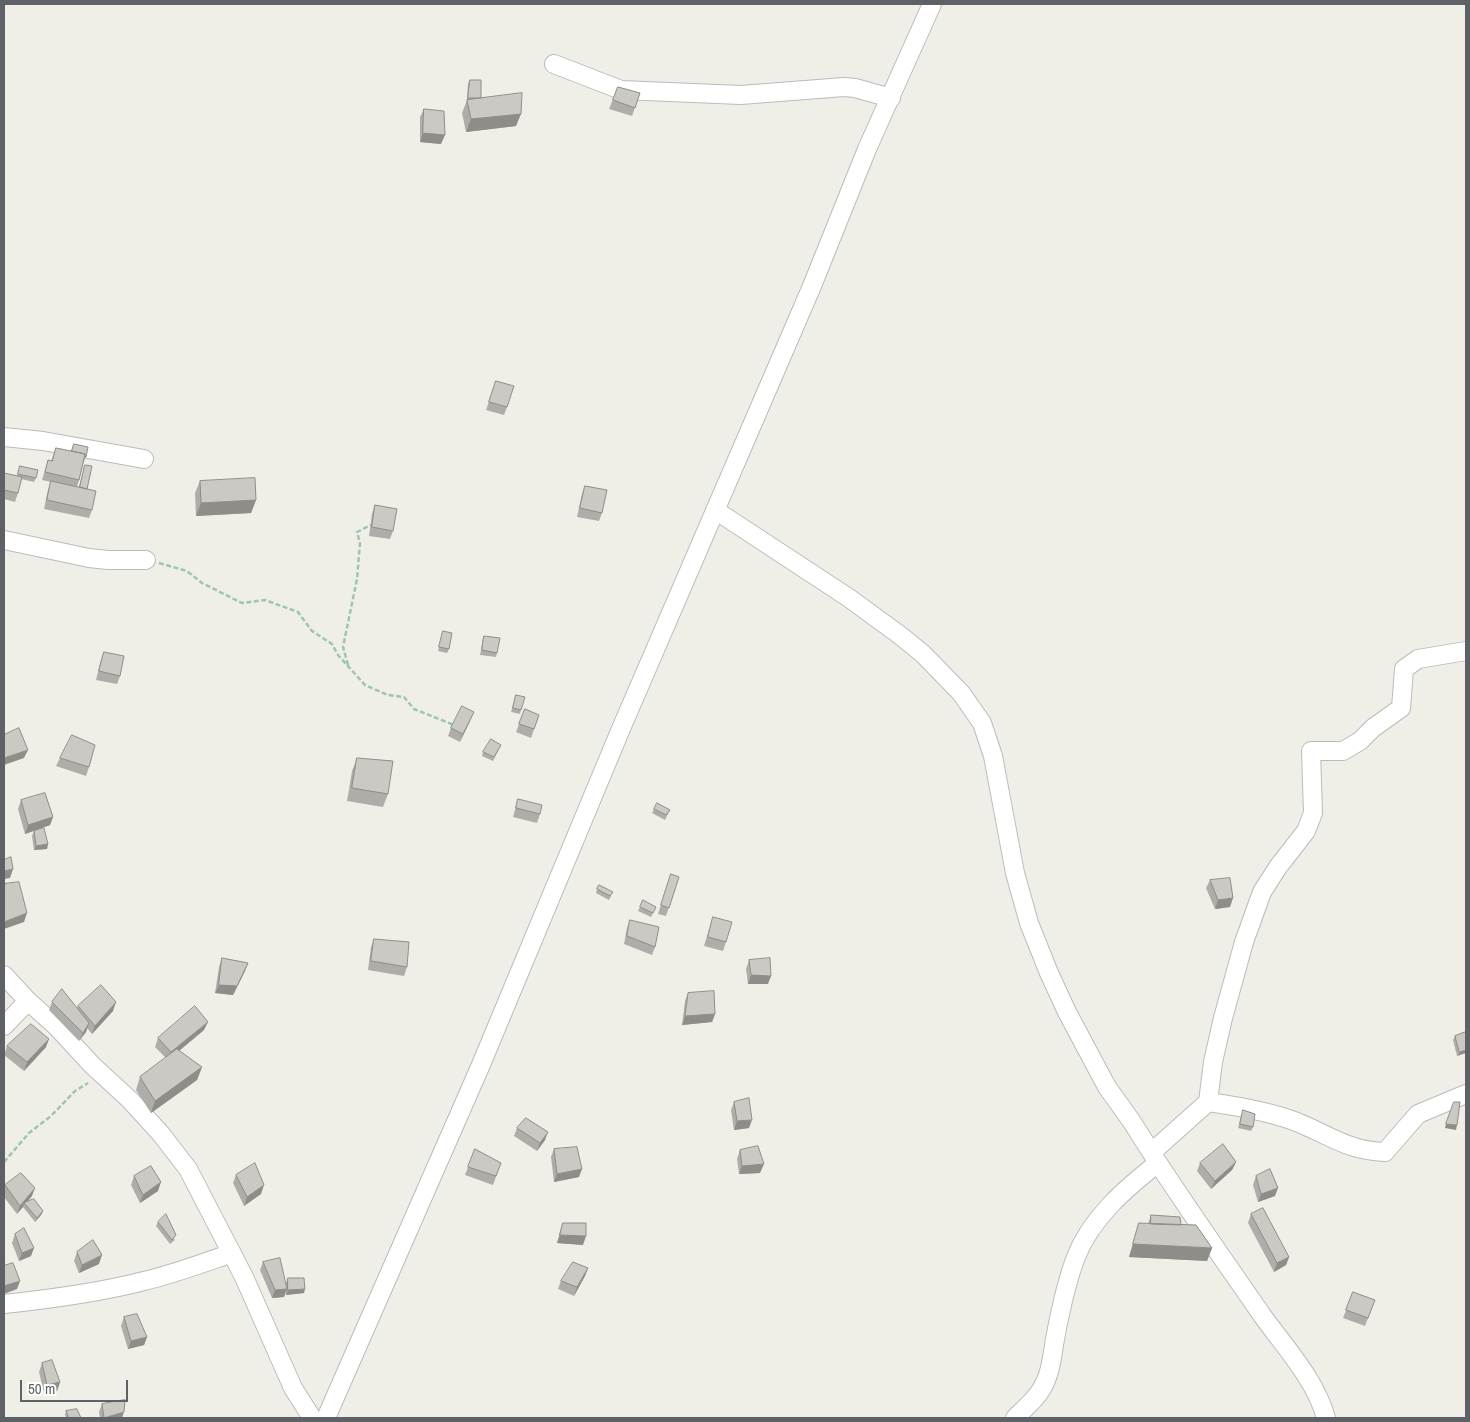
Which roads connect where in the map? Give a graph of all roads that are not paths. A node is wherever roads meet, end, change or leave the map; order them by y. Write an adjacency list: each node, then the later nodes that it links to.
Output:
1 (932, 4): 3 (street)
2 (554, 64): 3 (street)
3 (891, 98): 6 (street)
4 (4, 437): 5 (street)
5 (144, 458)
6 (715, 510): 15 (street); 19 (street)
7 (4, 540): 8 (street)
8 (146, 560)
9 (1466, 651): 14 (street)
10 (4, 976): 11 (street)
11 (28, 1002): 12 (street); 16 (street)
12 (4, 1026)
13 (1466, 1094): 14 (street)
14 (1208, 1102): 15 (street)
15 (1155, 1158): 20 (street); 21 (street)
16 (232, 1253): 17 (street); 18 (street)
17 (4, 1304)
18 (312, 1418)
19 (326, 1418)
20 (1015, 1418)
21 (1326, 1418)

